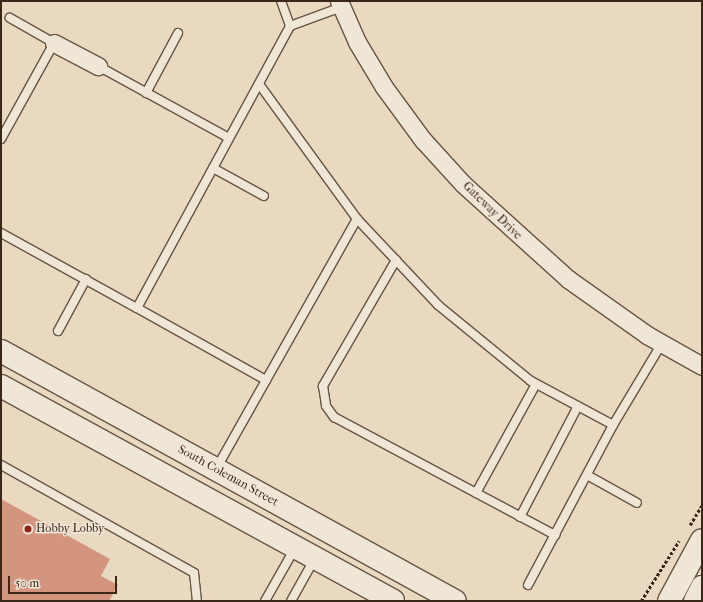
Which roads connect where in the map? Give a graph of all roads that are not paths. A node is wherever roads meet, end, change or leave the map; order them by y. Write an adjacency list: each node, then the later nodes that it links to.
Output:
1 (280, 1): 4 (lane)
2 (340, 4): 4 (lane); 20 (street, Gateway Drive)
3 (10, 18): 6 (lane)
4 (290, 26): 8 (lane)
5 (178, 33): 9 (lane)
6 (54, 42): 7 (street); 11 (lane)
7 (98, 66): 9 (lane)
8 (259, 84): 10 (lane); 14 (lane)
9 (146, 93): 10 (lane)
10 (229, 138): 12 (lane)
11 (1, 139)
12 (213, 168): 13 (lane); 18 (lane)
13 (264, 196)
14 (357, 219): 16 (lane); 23 (lane)
15 (1, 233): 17 (lane)
16 (396, 260): 24 (lane); 31 (lane)
17 (86, 279): 18 (lane); 19 (lane)
18 (137, 308): 23 (lane)
19 (58, 332)
20 (662, 344): 22 (street, Gateway Drive); 27 (lane)
21 (3, 357): 29 (street, South Coleman Street)
22 (702, 366)
23 (266, 380): 29 (lane)
24 (536, 384): 26 (lane); 31 (lane)
25 (1, 386): 38 (street)
26 (578, 406): 27 (lane); 33 (lane)
27 (613, 425): 30 (lane)
28 (1, 465): 42 (lane)
29 (216, 469): 34 (street, South Coleman Street)
30 (587, 475): 32 (lane); 36 (lane)
31 (476, 493): 33 (lane)
32 (636, 503)
33 (520, 517): 36 (lane)
34 (310, 521): 35 (street, South Coleman Street); 38 (street)
35 (330, 532): 39 (street); 46 (street, South Coleman Street)
36 (554, 535): 40 (lane)
37 (691, 535): 47 (street)
38 (295, 548): 39 (street); 43 (lane)
39 (315, 558): 44 (lane); 45 (street)
40 (528, 585)
41 (702, 587): 48 (street)
42 (197, 601)
43 (265, 601)
44 (291, 601)
45 (393, 601)
46 (455, 601)
47 (669, 601)
48 (694, 601)

